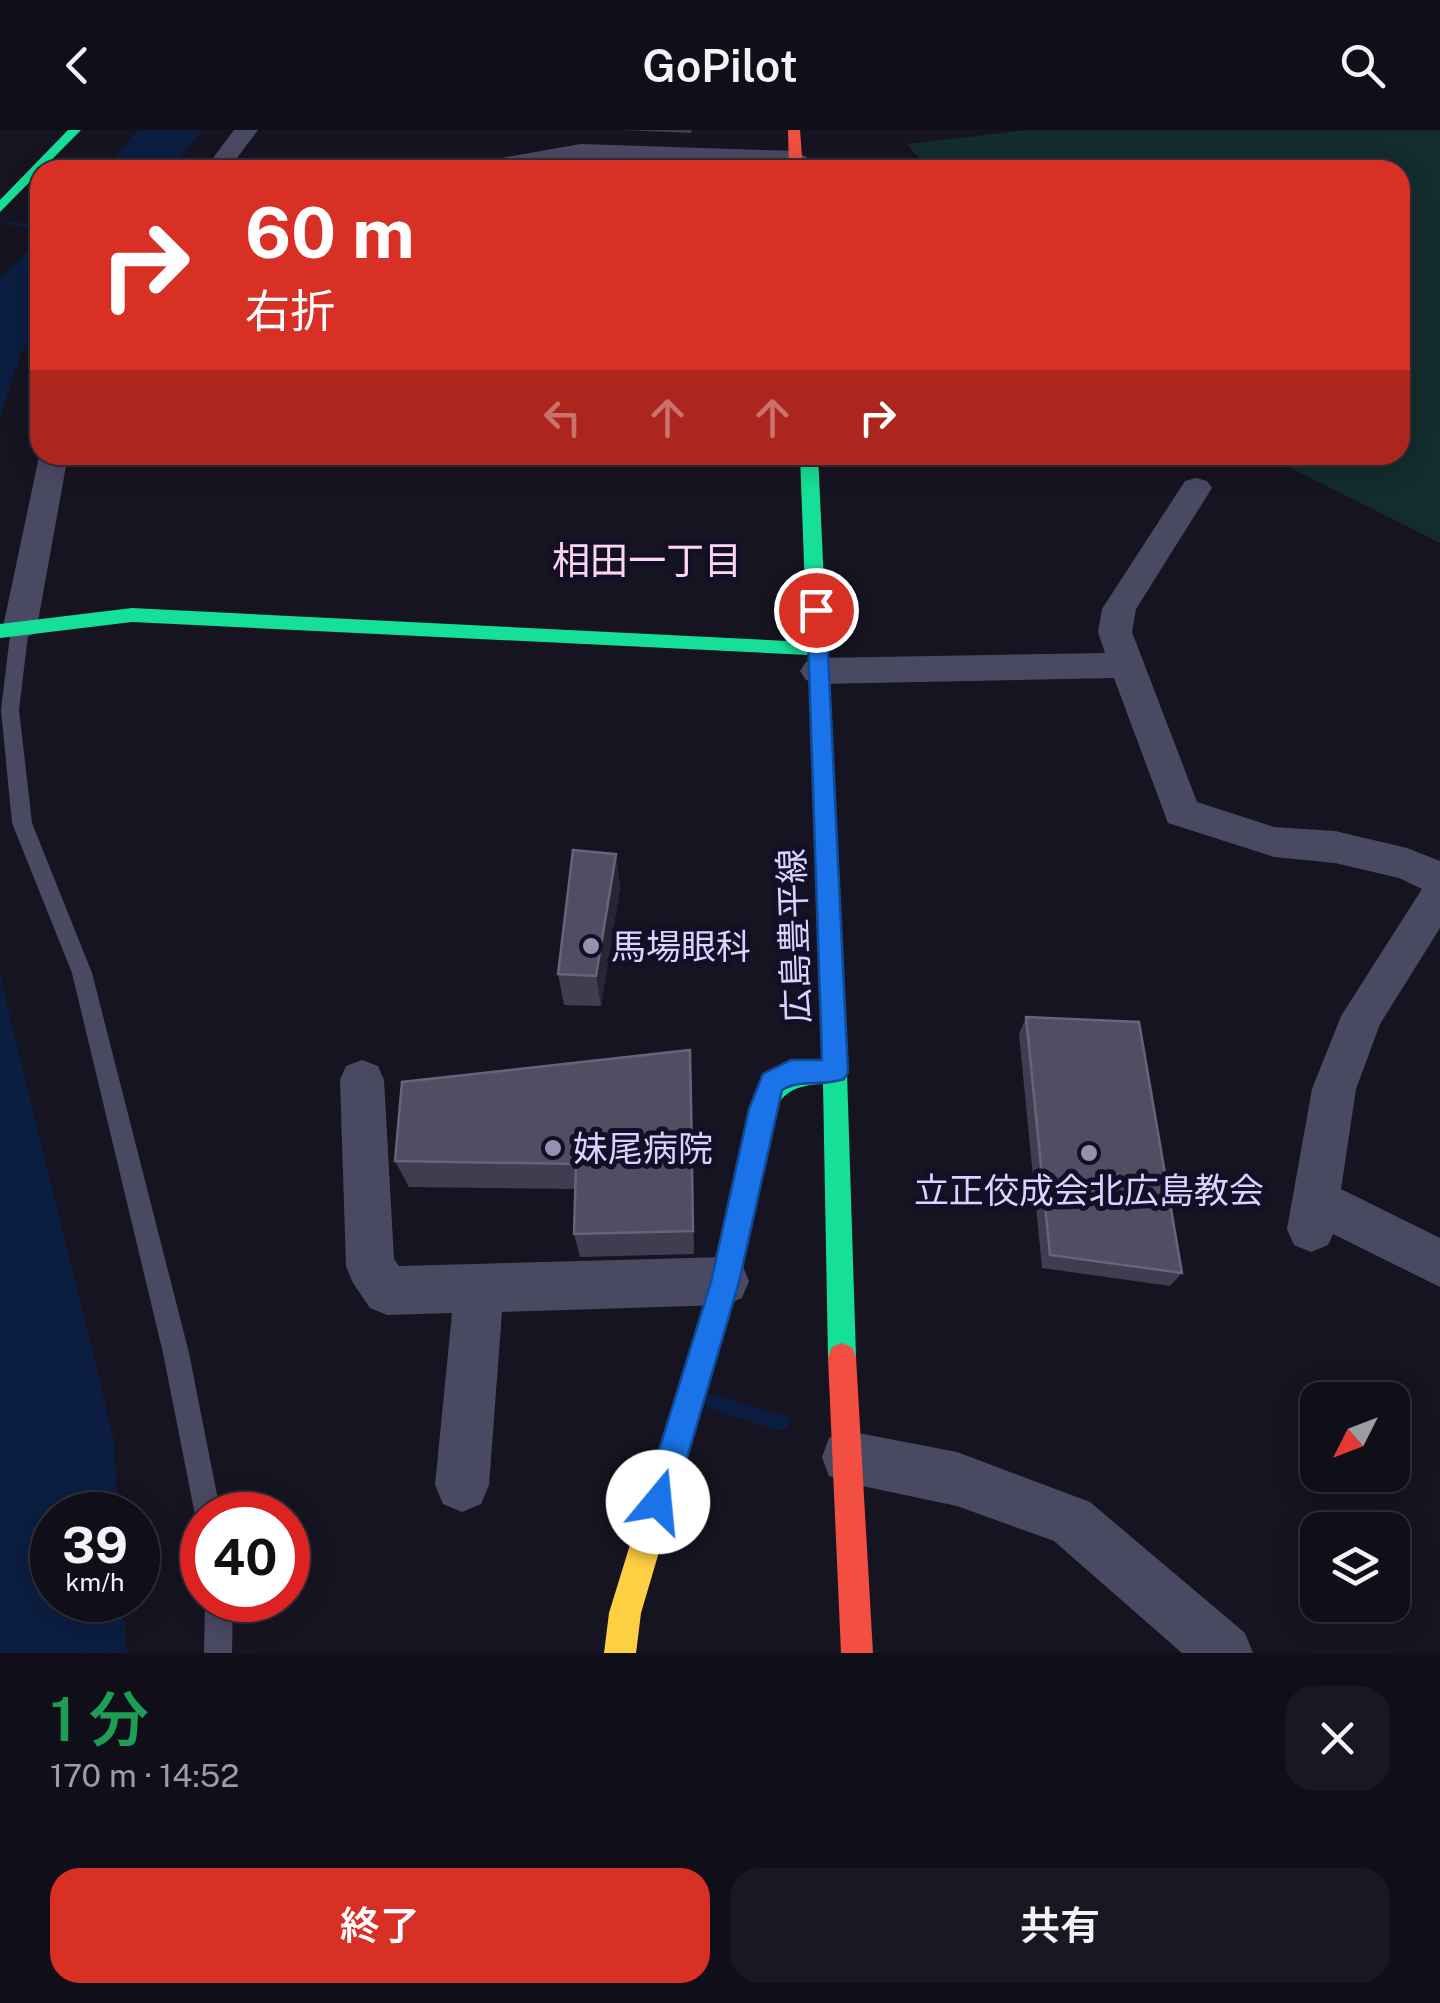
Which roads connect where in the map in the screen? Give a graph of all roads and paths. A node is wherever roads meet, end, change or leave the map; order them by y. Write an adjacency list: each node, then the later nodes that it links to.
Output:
1 (75, 130): 4 (street)
2 (246, 130): 5 (street)
3 (794, 130): 8 (street)
4 (46, 160)
5 (224, 160)
6 (529, 160): 7 (street)
7 (669, 160)
8 (796, 160)
9 (30, 177): 10 (street)
10 (0, 208)
11 (50, 465): 14 (street)
12 (810, 465): 15 (street, 広島豊平線)
13 (1196, 488): 16 (street)
14 (10, 629): 15 (street); 26 (lane)
15 (818, 660): 16 (street); 19 (street, 広島豊平線)
16 (1127, 665): 17 (street)
17 (1440, 879)
18 (1440, 894): 21 (street)
19 (835, 1072): 22 (street); 24 (street, 広島豊平線)
20 (362, 1080): 23 (street)
21 (1440, 1263)
22 (725, 1282): 23 (street); 29 (street)
23 (479, 1289): 25 (street)
24 (848, 1457): 30 (street, 広島豊平線); 31 (street)
25 (462, 1485)
26 (203, 1492)
27 (219, 1622): 28 (lane)
28 (218, 1653)
29 (620, 1653)
30 (856, 1653)
31 (1225, 1653)

